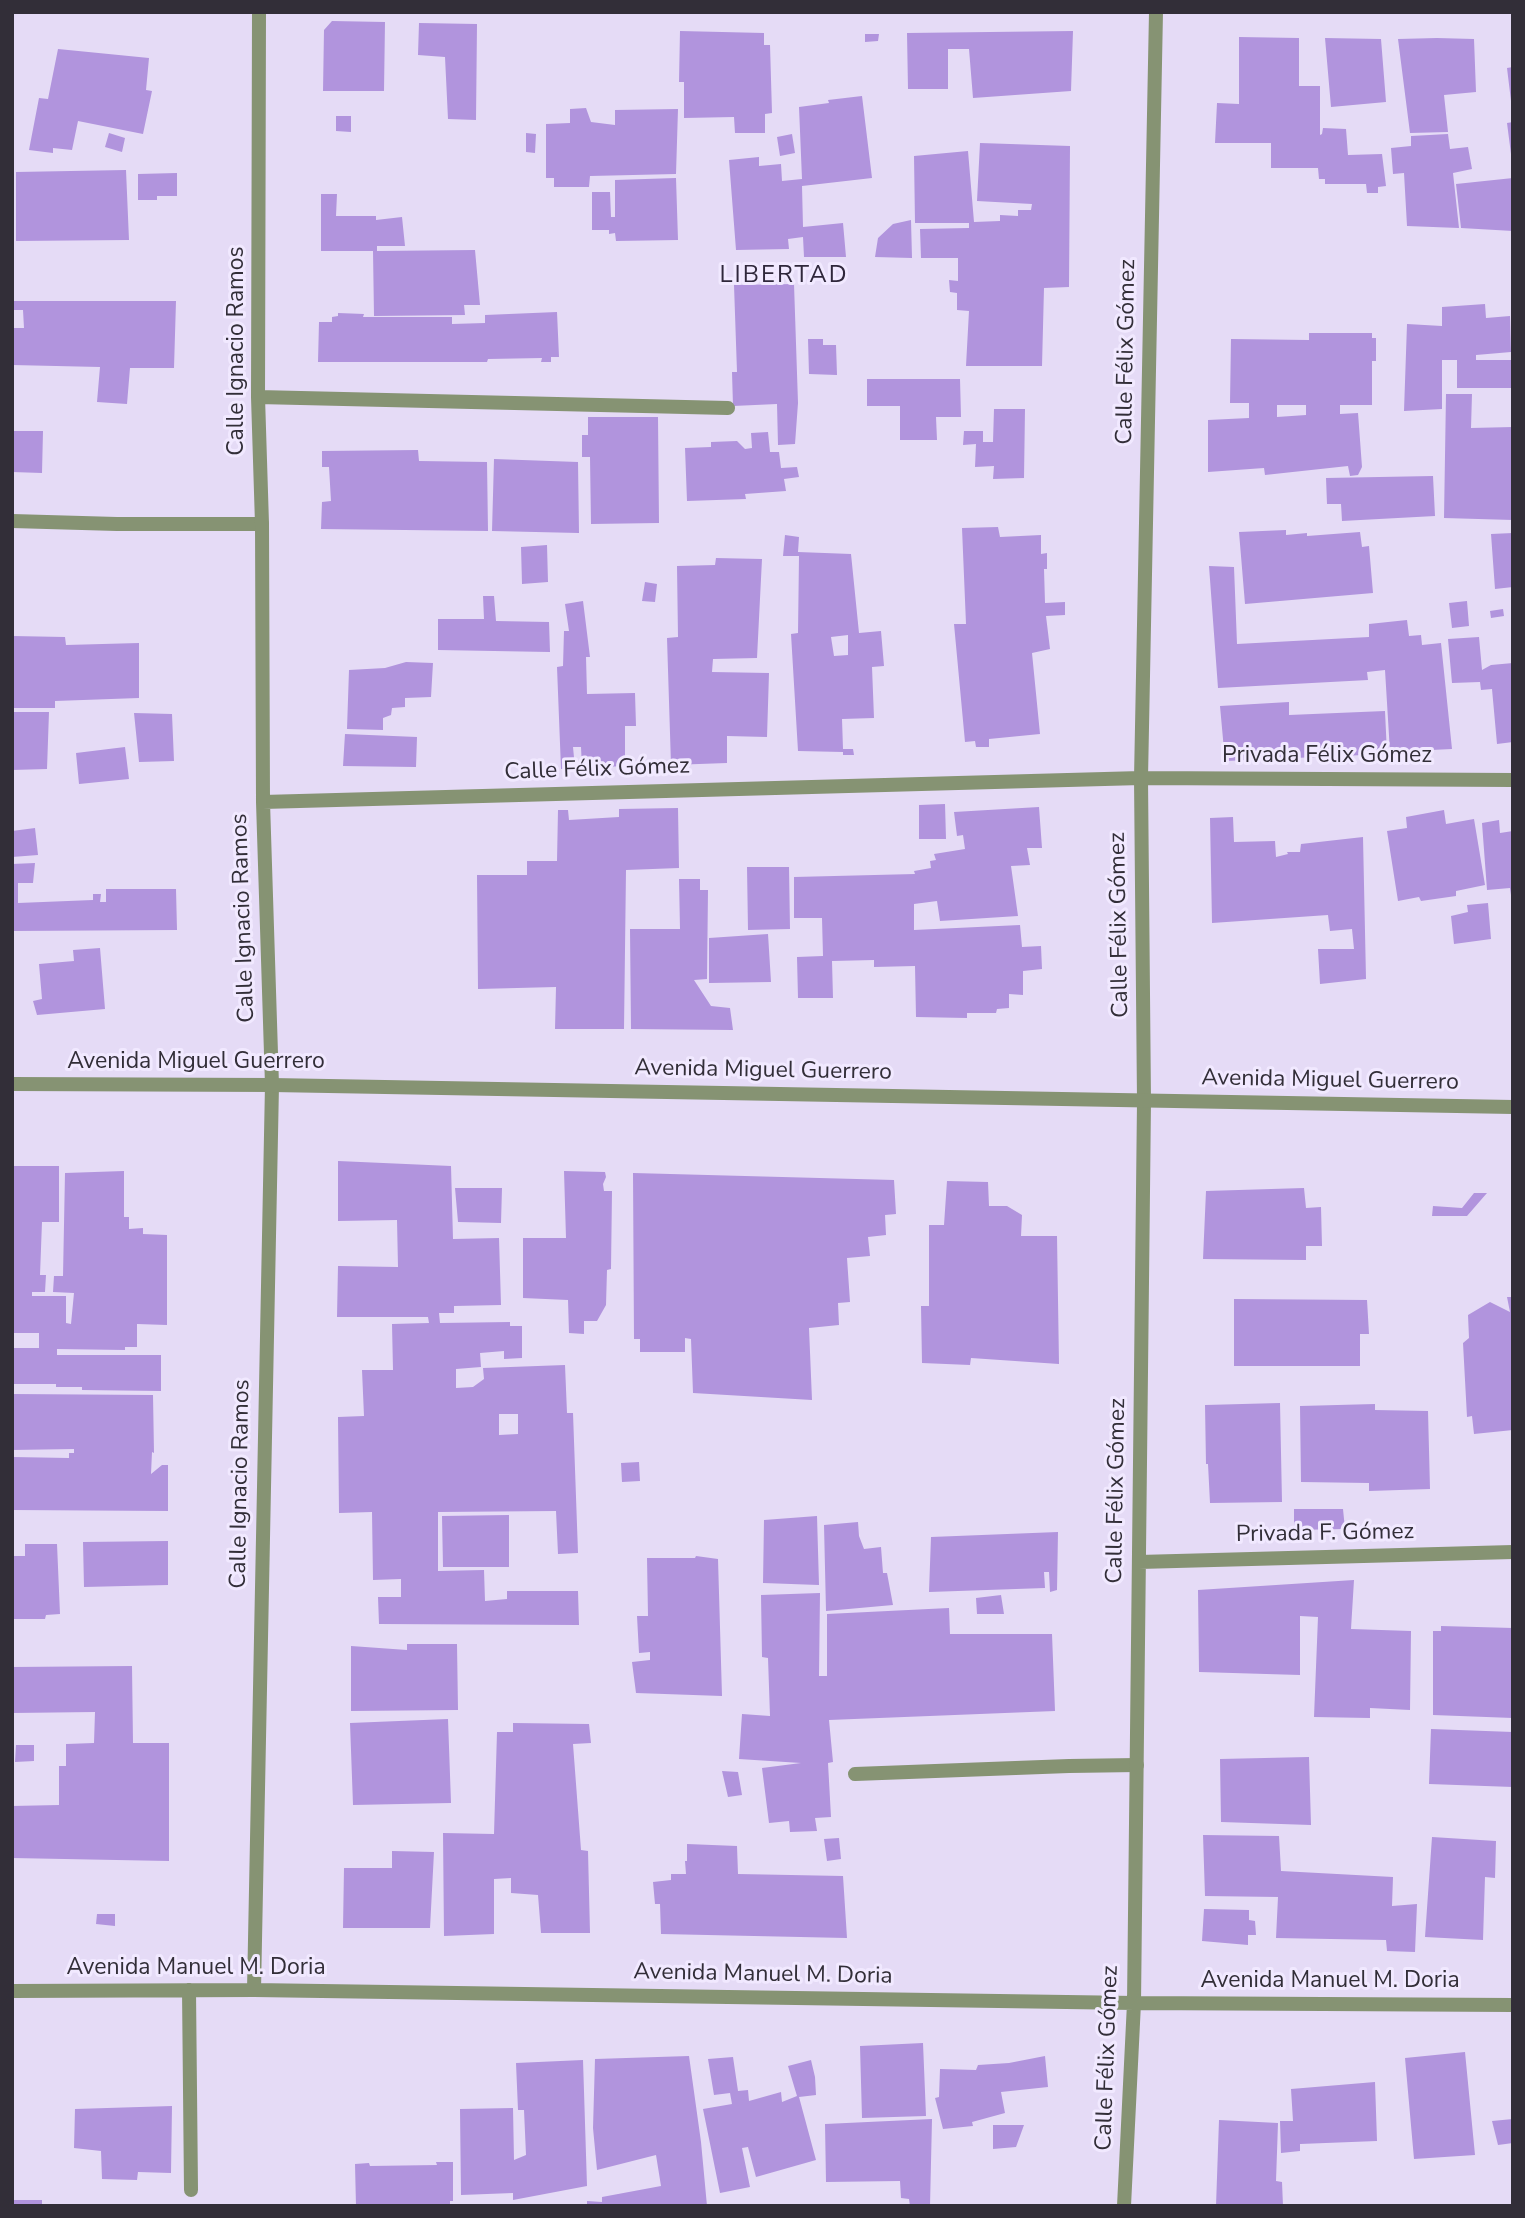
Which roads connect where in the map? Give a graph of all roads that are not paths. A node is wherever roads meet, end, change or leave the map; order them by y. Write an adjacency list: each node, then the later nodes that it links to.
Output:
1 (259, 12): 3 (street, Calle Ignacio Ramos)
2 (1156, 12): 7 (street, Calle Félix Gómez)
3 (258, 397): 4 (street); 6 (street, Calle Ignacio Ramos)
4 (727, 408)
5 (12, 521): 6 (street)
6 (262, 524): 9 (street, Calle Ignacio Ramos)
7 (1141, 778): 8 (street, Privada Félix Gómez); 9 (street, Calle Félix Gómez); 12 (street, Calle Félix Gómez)
8 (1513, 780)
9 (263, 802): 11 (street, Calle Ignacio Ramos)
10 (12, 1084): 11 (street, Avenida Miguel Guerrero)
11 (272, 1085): 12 (street, Avenida Miguel Guerrero); 19 (street, Calle Ignacio Ramos)
12 (1144, 1101): 13 (street, Avenida Miguel Guerrero); 15 (street, Calle Félix Gómez)
13 (1513, 1107)
14 (1513, 1552): 15 (street, Privada F. Gómez)
15 (1139, 1562): 16 (street, Calle Félix Gómez)
16 (1137, 1765): 17 (street); 21 (street, Calle Félix Gómez)
17 (855, 1774)
18 (189, 1990): 19 (street, Avenida Manuel M. Doria); 20 (street, Avenida Manuel M. Doria); 23 (street)
19 (254, 1990): 21 (street, Avenida Manuel M. Doria)
20 (12, 1991)
21 (1134, 2003): 22 (street, Avenida Manuel M. Doria); 24 (street, Calle Félix Gómez)
22 (1513, 2004)
23 (191, 2190)
24 (1124, 2206)

